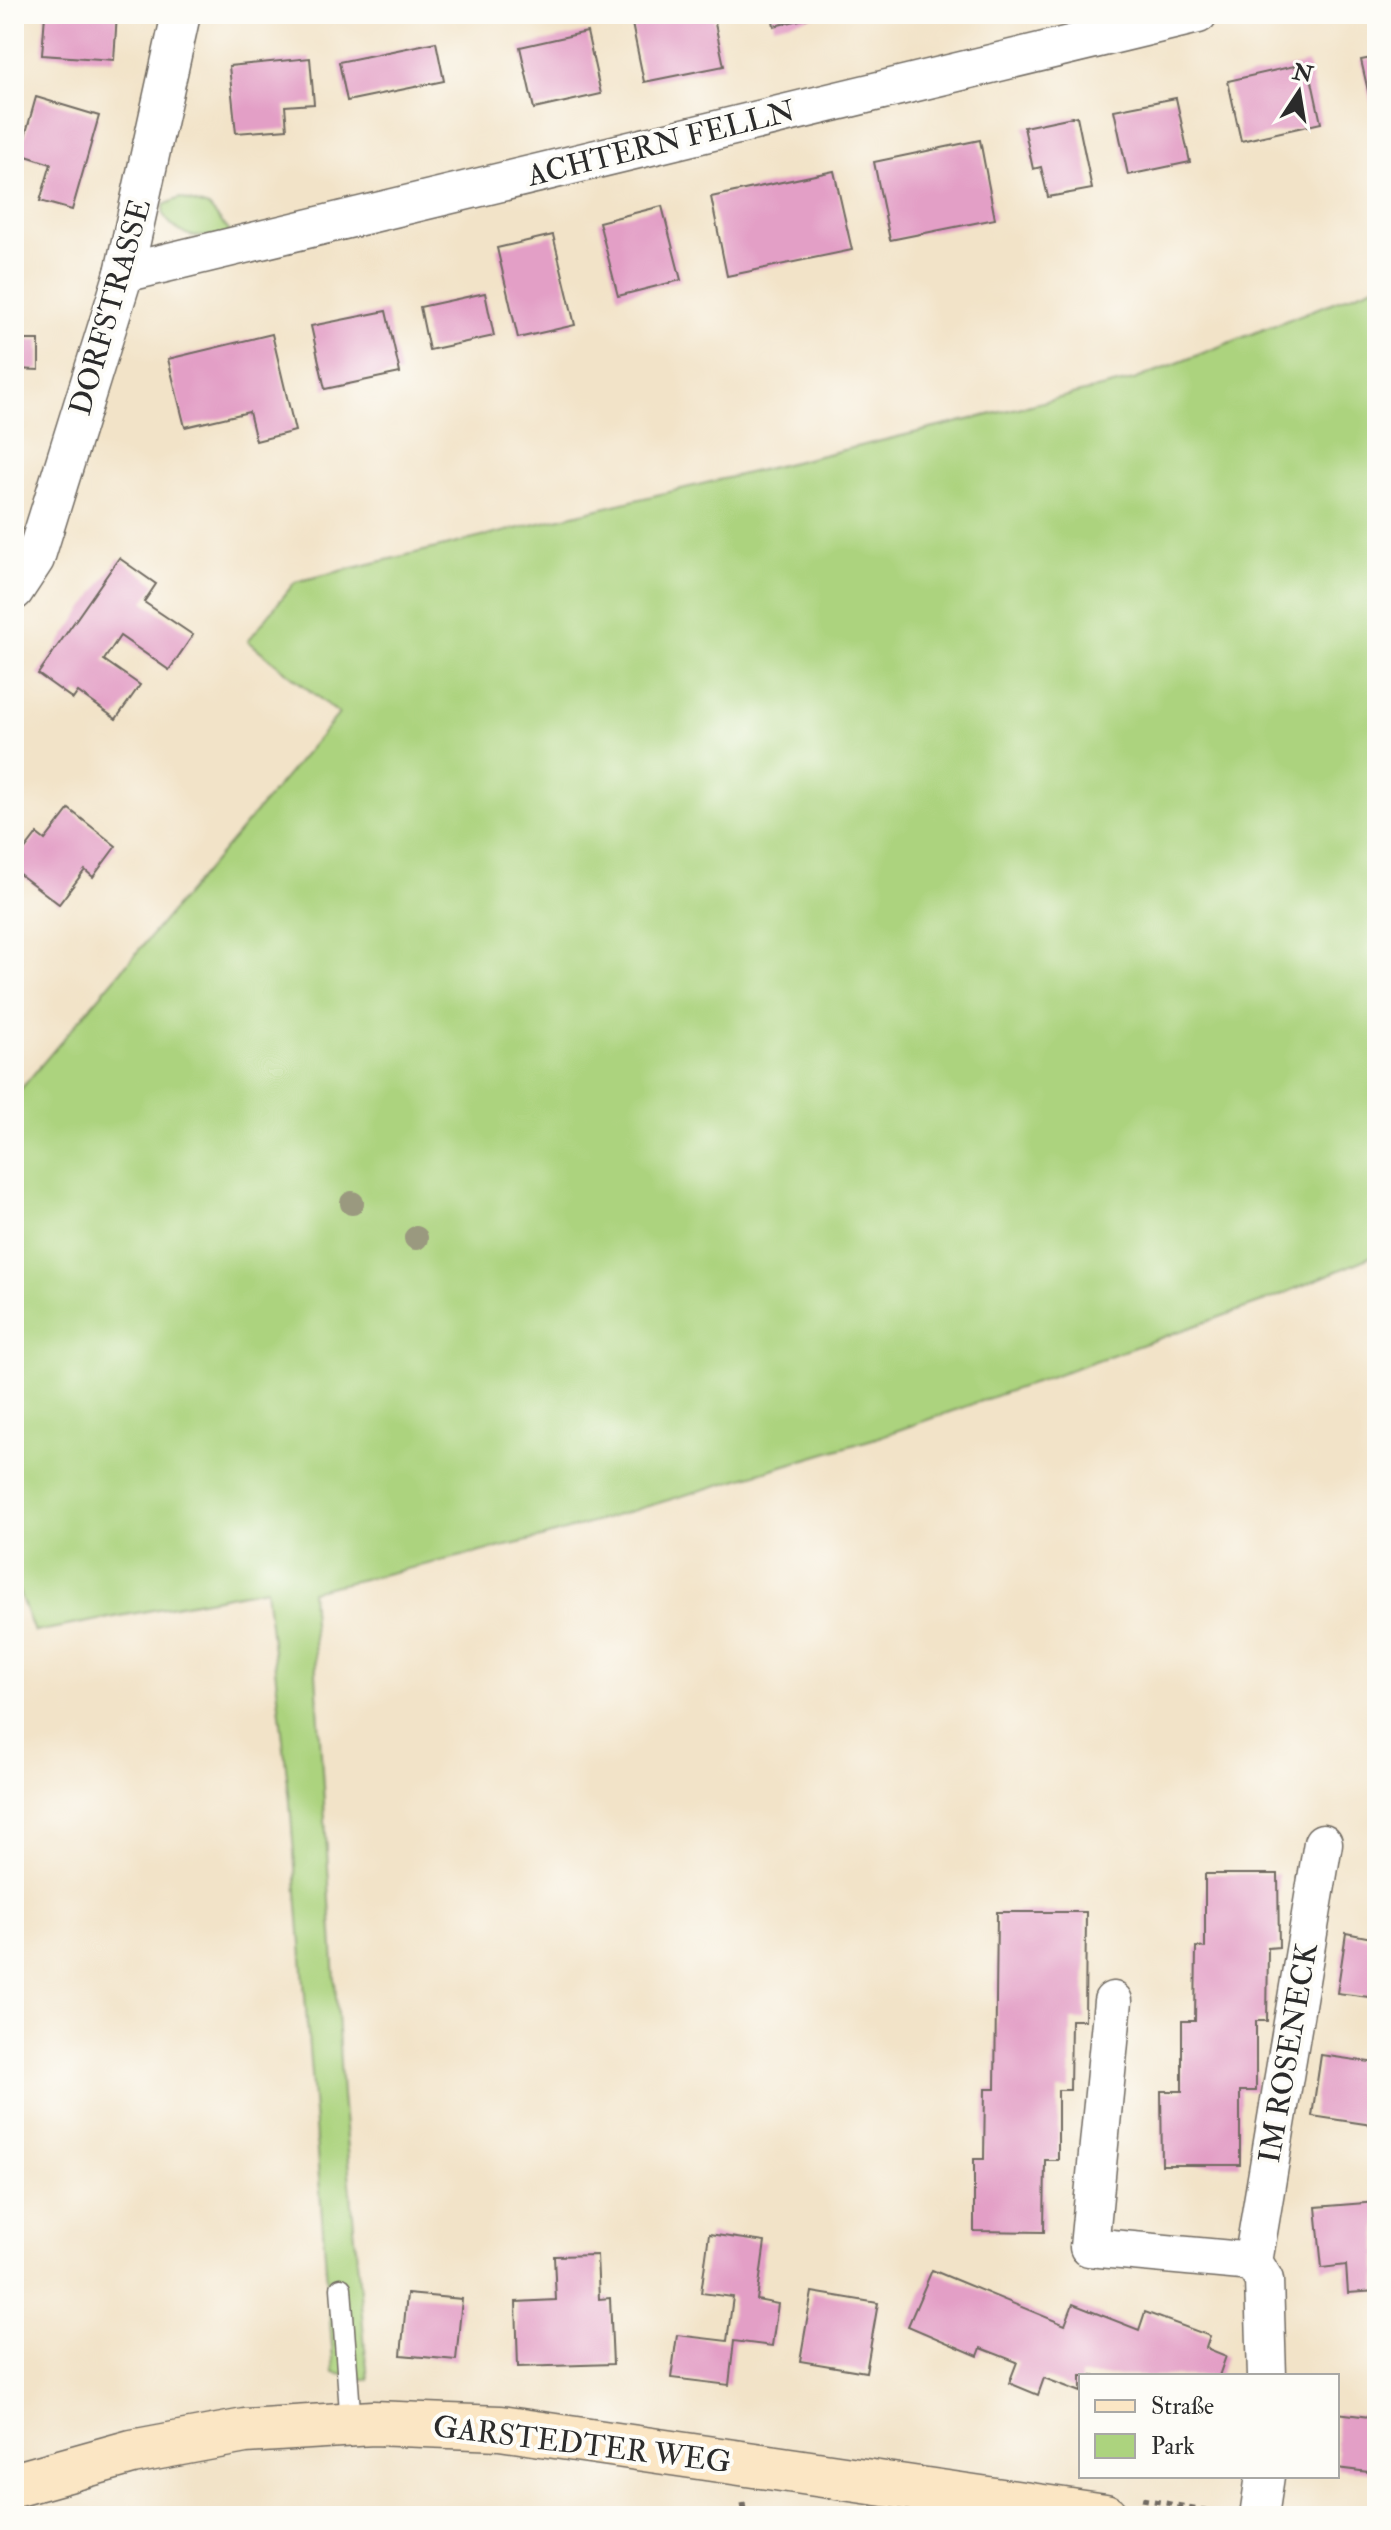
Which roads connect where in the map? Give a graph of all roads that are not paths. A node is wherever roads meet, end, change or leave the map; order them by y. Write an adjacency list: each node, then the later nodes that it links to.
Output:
1 (181, 14): 3 (street, DORFSTRASSE)
2 (1198, 14): 3 (street, ACHTERN FELLN)
3 (124, 273): 4 (street, DORFSTRASSE)
4 (14, 591)
5 (1323, 1843): 7 (street, IM ROSENECK)
6 (1113, 2001): 7 (street)
7 (1253, 2262): 9 (street, IM ROSENECK)
8 (341, 2288): 10 (lane)
9 (1267, 2374)
10 (351, 2425): 12 (main road, GARSTEDTER WEG); 13 (main road, GARSTEDTER WEG)
11 (1265, 2478): 14 (street)
12 (14, 2485)
13 (1092, 2515)
14 (1259, 2516)

